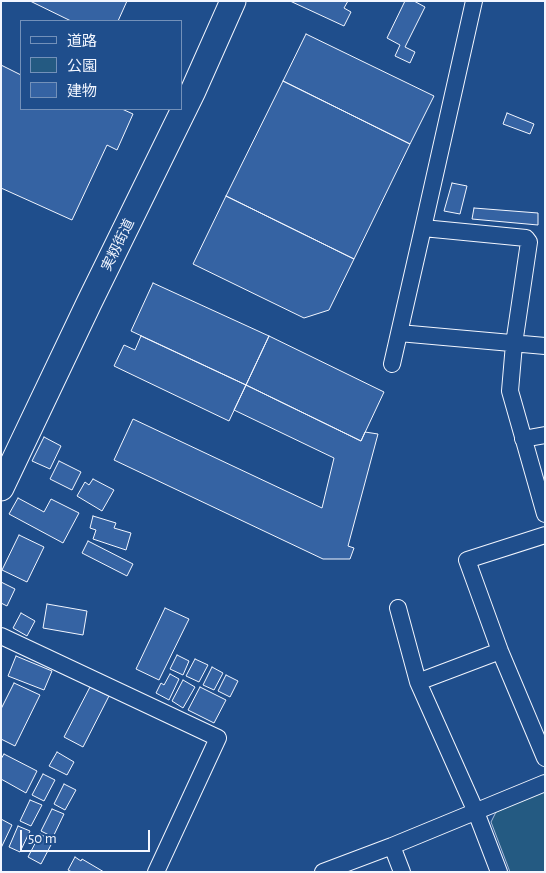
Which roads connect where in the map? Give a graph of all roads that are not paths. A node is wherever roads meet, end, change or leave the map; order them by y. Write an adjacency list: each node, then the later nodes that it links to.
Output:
1 (232, 1): 10 (main road, 実籾街道)
2 (474, 1): 3 (street)
3 (423, 228): 4 (street); 5 (street)
4 (399, 333): 5 (street); 7 (street)
5 (514, 344): 6 (street); 9 (street)
6 (545, 346)
7 (392, 364)
8 (545, 435): 9 (street)
9 (523, 439): 11 (street)
10 (1, 488)
11 (543, 503)
12 (545, 535): 15 (street)
13 (398, 608): 16 (street)
14 (1, 636): 21 (street)
15 (500, 651): 16 (street); 17 (street)
16 (418, 682): 19 (street)
17 (545, 758)
18 (545, 783): 19 (street)
19 (476, 812): 20 (street); 24 (street)
20 (392, 846): 22 (street); 23 (street)
21 (156, 872)
22 (323, 872)
23 (402, 872)
24 (499, 872)

